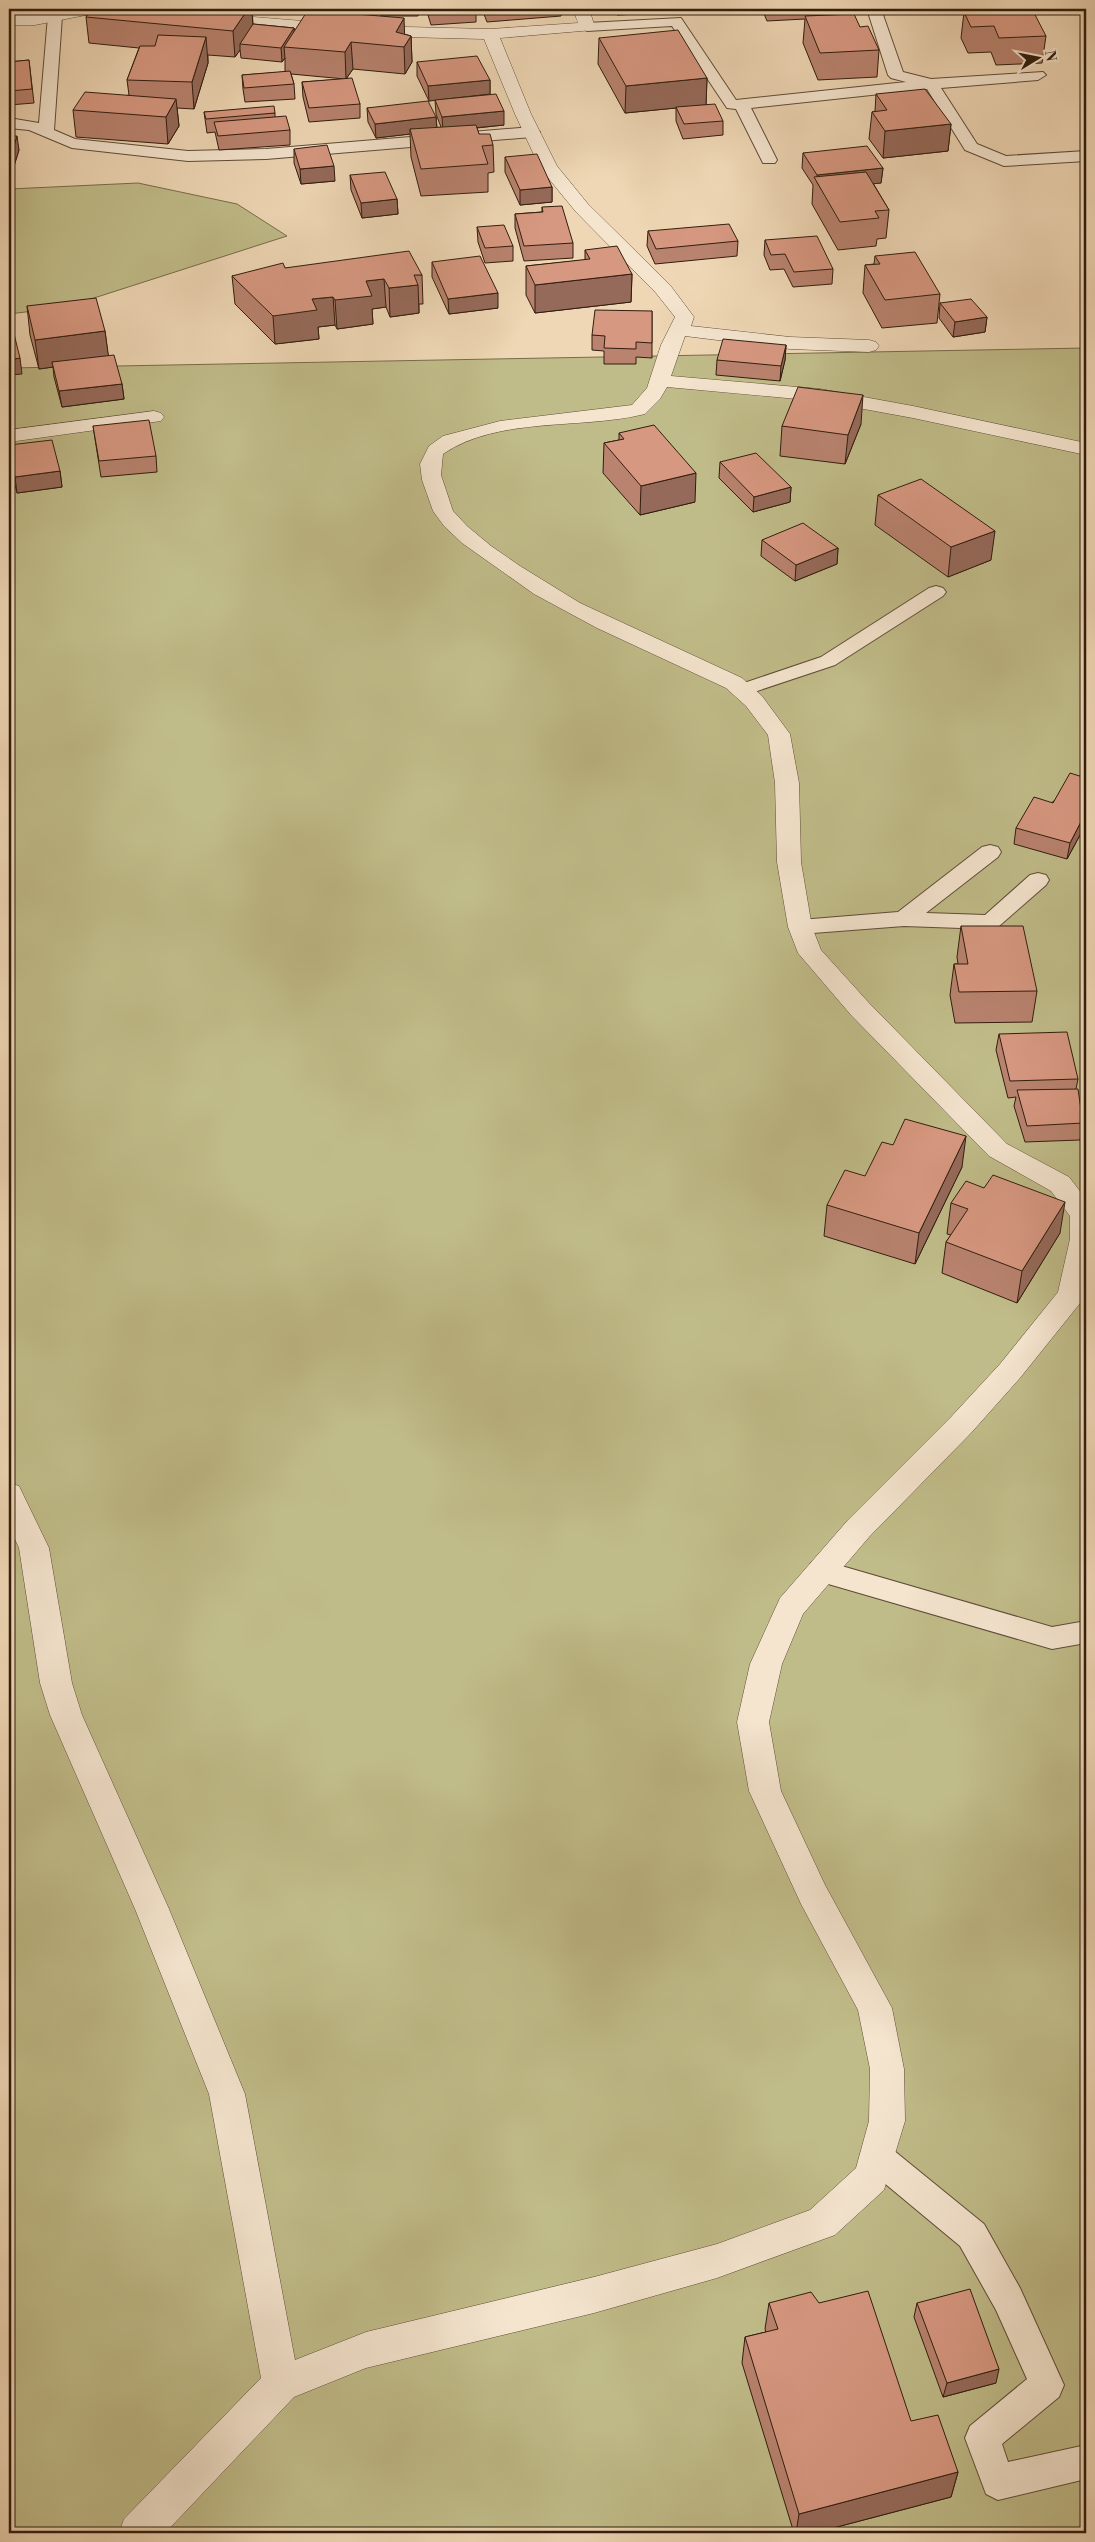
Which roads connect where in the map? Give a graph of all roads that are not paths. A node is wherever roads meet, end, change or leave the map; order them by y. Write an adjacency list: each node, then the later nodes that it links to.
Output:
1 (581, 9): 8 (street)
2 (874, 9): 11 (lane)
3 (78, 10): 4 (street); 5 (street)
4 (146, 12)
5 (55, 16): 7 (street); 14 (lane)
6 (205, 18): 9 (street)
7 (9, 20)
8 (587, 27): 9 (street); 12 (lane)
9 (490, 34): 15 (street)
10 (1038, 75): 11 (lane)
11 (931, 84): 12 (lane); 16 (lane)
12 (741, 104): 17 (lane)
13 (9, 123): 14 (lane)
14 (46, 132): 15 (lane)
15 (532, 132): 18 (street)
16 (1086, 156)
17 (769, 160)
18 (681, 330): 19 (street); 20 (street)
19 (869, 346)
20 (660, 381): 23 (street); 25 (street)
21 (154, 417): 22 (street)
22 (9, 436)
23 (1086, 449)
24 (936, 592): 25 (lane)
25 (742, 690): 29 (street)
26 (990, 852): 28 (lane)
27 (1038, 880): 28 (lane)
28 (904, 919): 29 (lane)
29 (800, 927): 31 (street)
30 (9, 1494): 34 (street)
31 (821, 1571): 32 (lane); 33 (street)
32 (1086, 1632)
33 (876, 2156): 34 (street); 35 (lane)
34 (281, 2384): 36 (street)
35 (1086, 2462)
36 (138, 2533)

